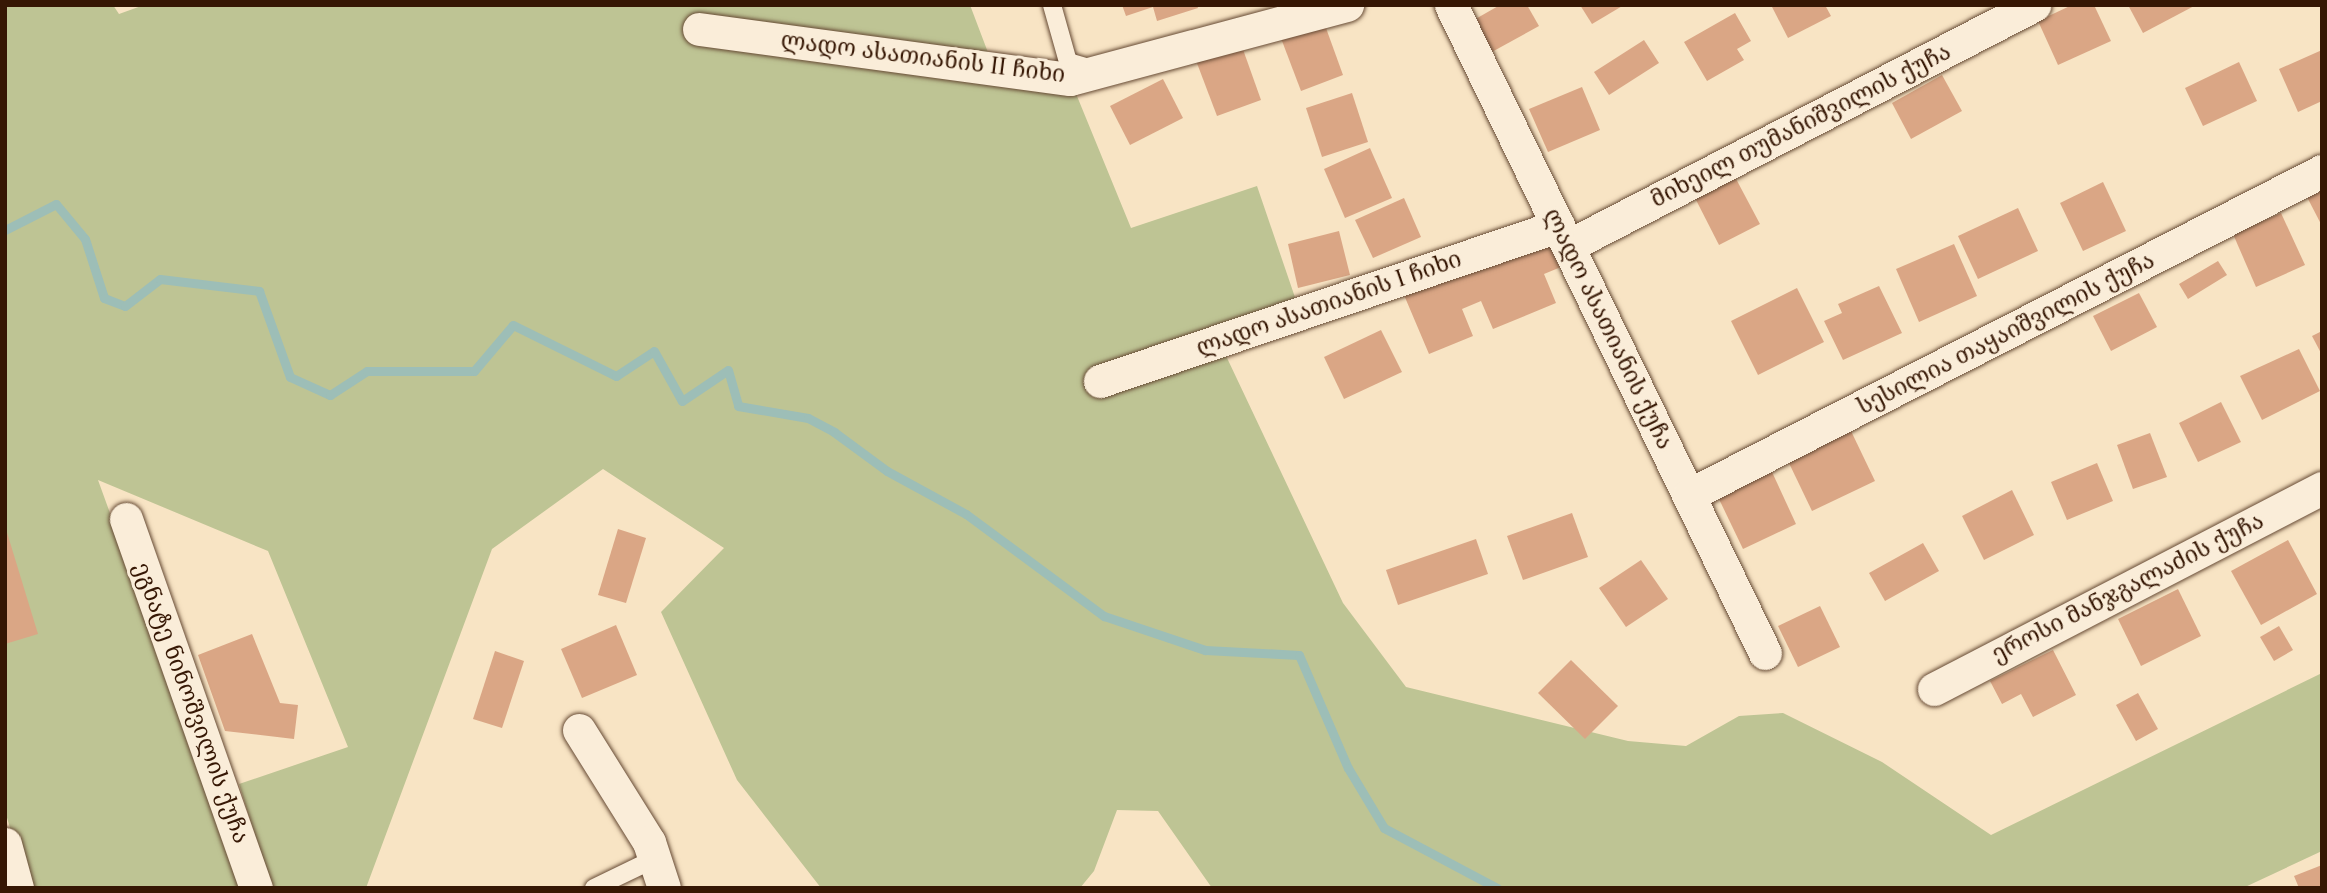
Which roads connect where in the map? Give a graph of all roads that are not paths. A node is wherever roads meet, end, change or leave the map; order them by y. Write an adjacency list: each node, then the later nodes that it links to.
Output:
1 (1052, 5): 6 (lane)
2 (1347, 5): 6 (street, ლადო ასათიანის II ჩიხი)
3 (1451, 5): 8 (street, ლადო ასათიანის ქუჩა)
4 (2034, 5): 8 (street, მიხეილ თუმანიშვილის ქუჩა)
5 (699, 29): 6 (street, ლადო ასათიანის II ჩიხი)
6 (1106, 73)
7 (2322, 171): 11 (street, სესილია თაყაიშვილის ქუჩა)
8 (1563, 236): 9 (street, ლადო ასათიანის I ჩიხი); 11 (street, ლადო ასათიანის ქუჩა)
9 (1100, 382)
10 (2322, 488): 14 (street, ეროსი მანჯგალაძის ქუჩა)
11 (1689, 495): 13 (street, ლადო ასათიანის ქუჩა)
12 (126, 519): 19 (street, ეგნატე ნინოშვილის ქუჩა)
13 (1765, 653)
14 (1934, 689)
15 (579, 730): 17 (street)
16 (5, 844): 18 (street)
17 (659, 873): 20 (lane)
18 (18, 888)
19 (256, 888)
20 (594, 888)

